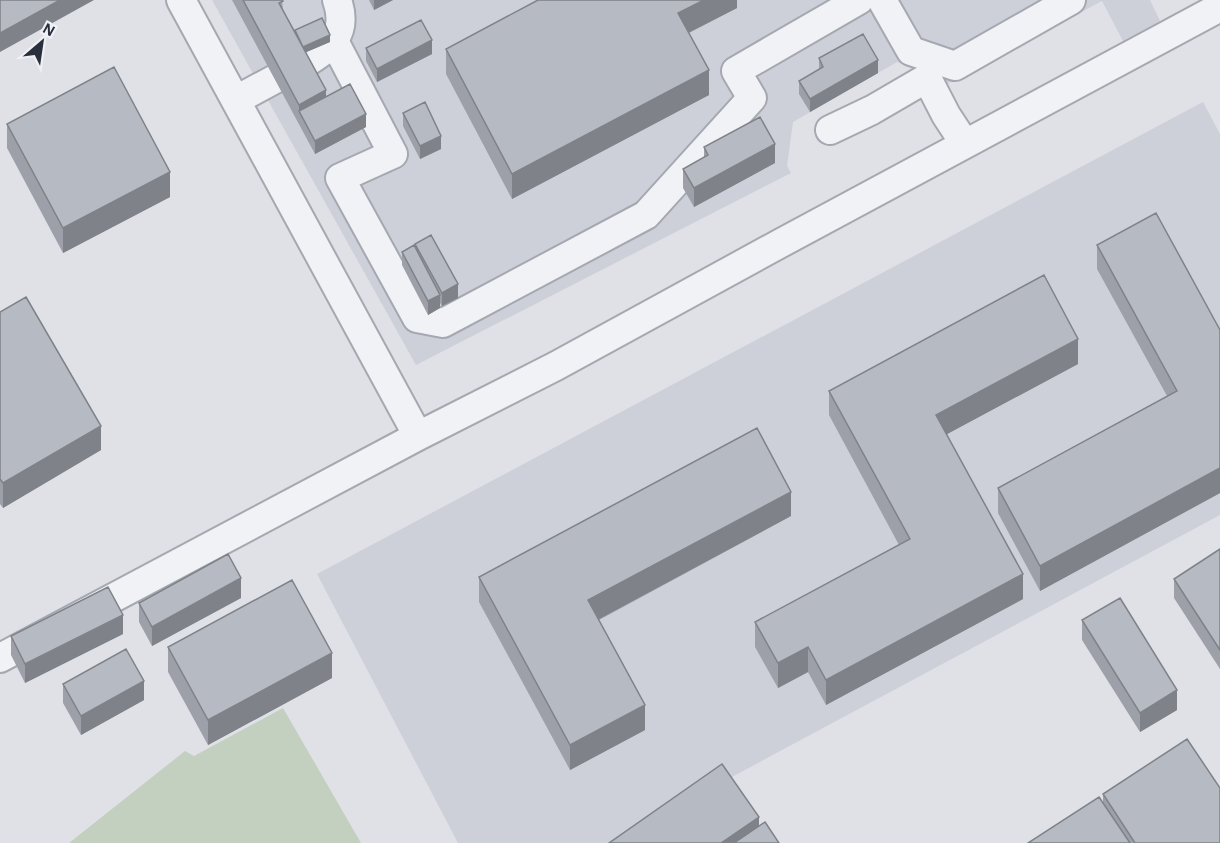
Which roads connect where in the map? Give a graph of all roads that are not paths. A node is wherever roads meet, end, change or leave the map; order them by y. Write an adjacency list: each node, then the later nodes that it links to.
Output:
1 (181, 0): 10 (street)
2 (337, 0): 7 (street)
3 (859, 0): 7 (street)
4 (882, 0): 5 (street)
5 (1071, 0)
6 (1220, 7): 12 (street)
7 (334, 41): 8 (street)
8 (302, 65)
9 (275, 79): 10 (street)
10 (236, 100): 13 (street)
11 (830, 130): 12 (street)
12 (965, 144): 13 (street)
13 (418, 435): 14 (street)
14 (0, 658)

